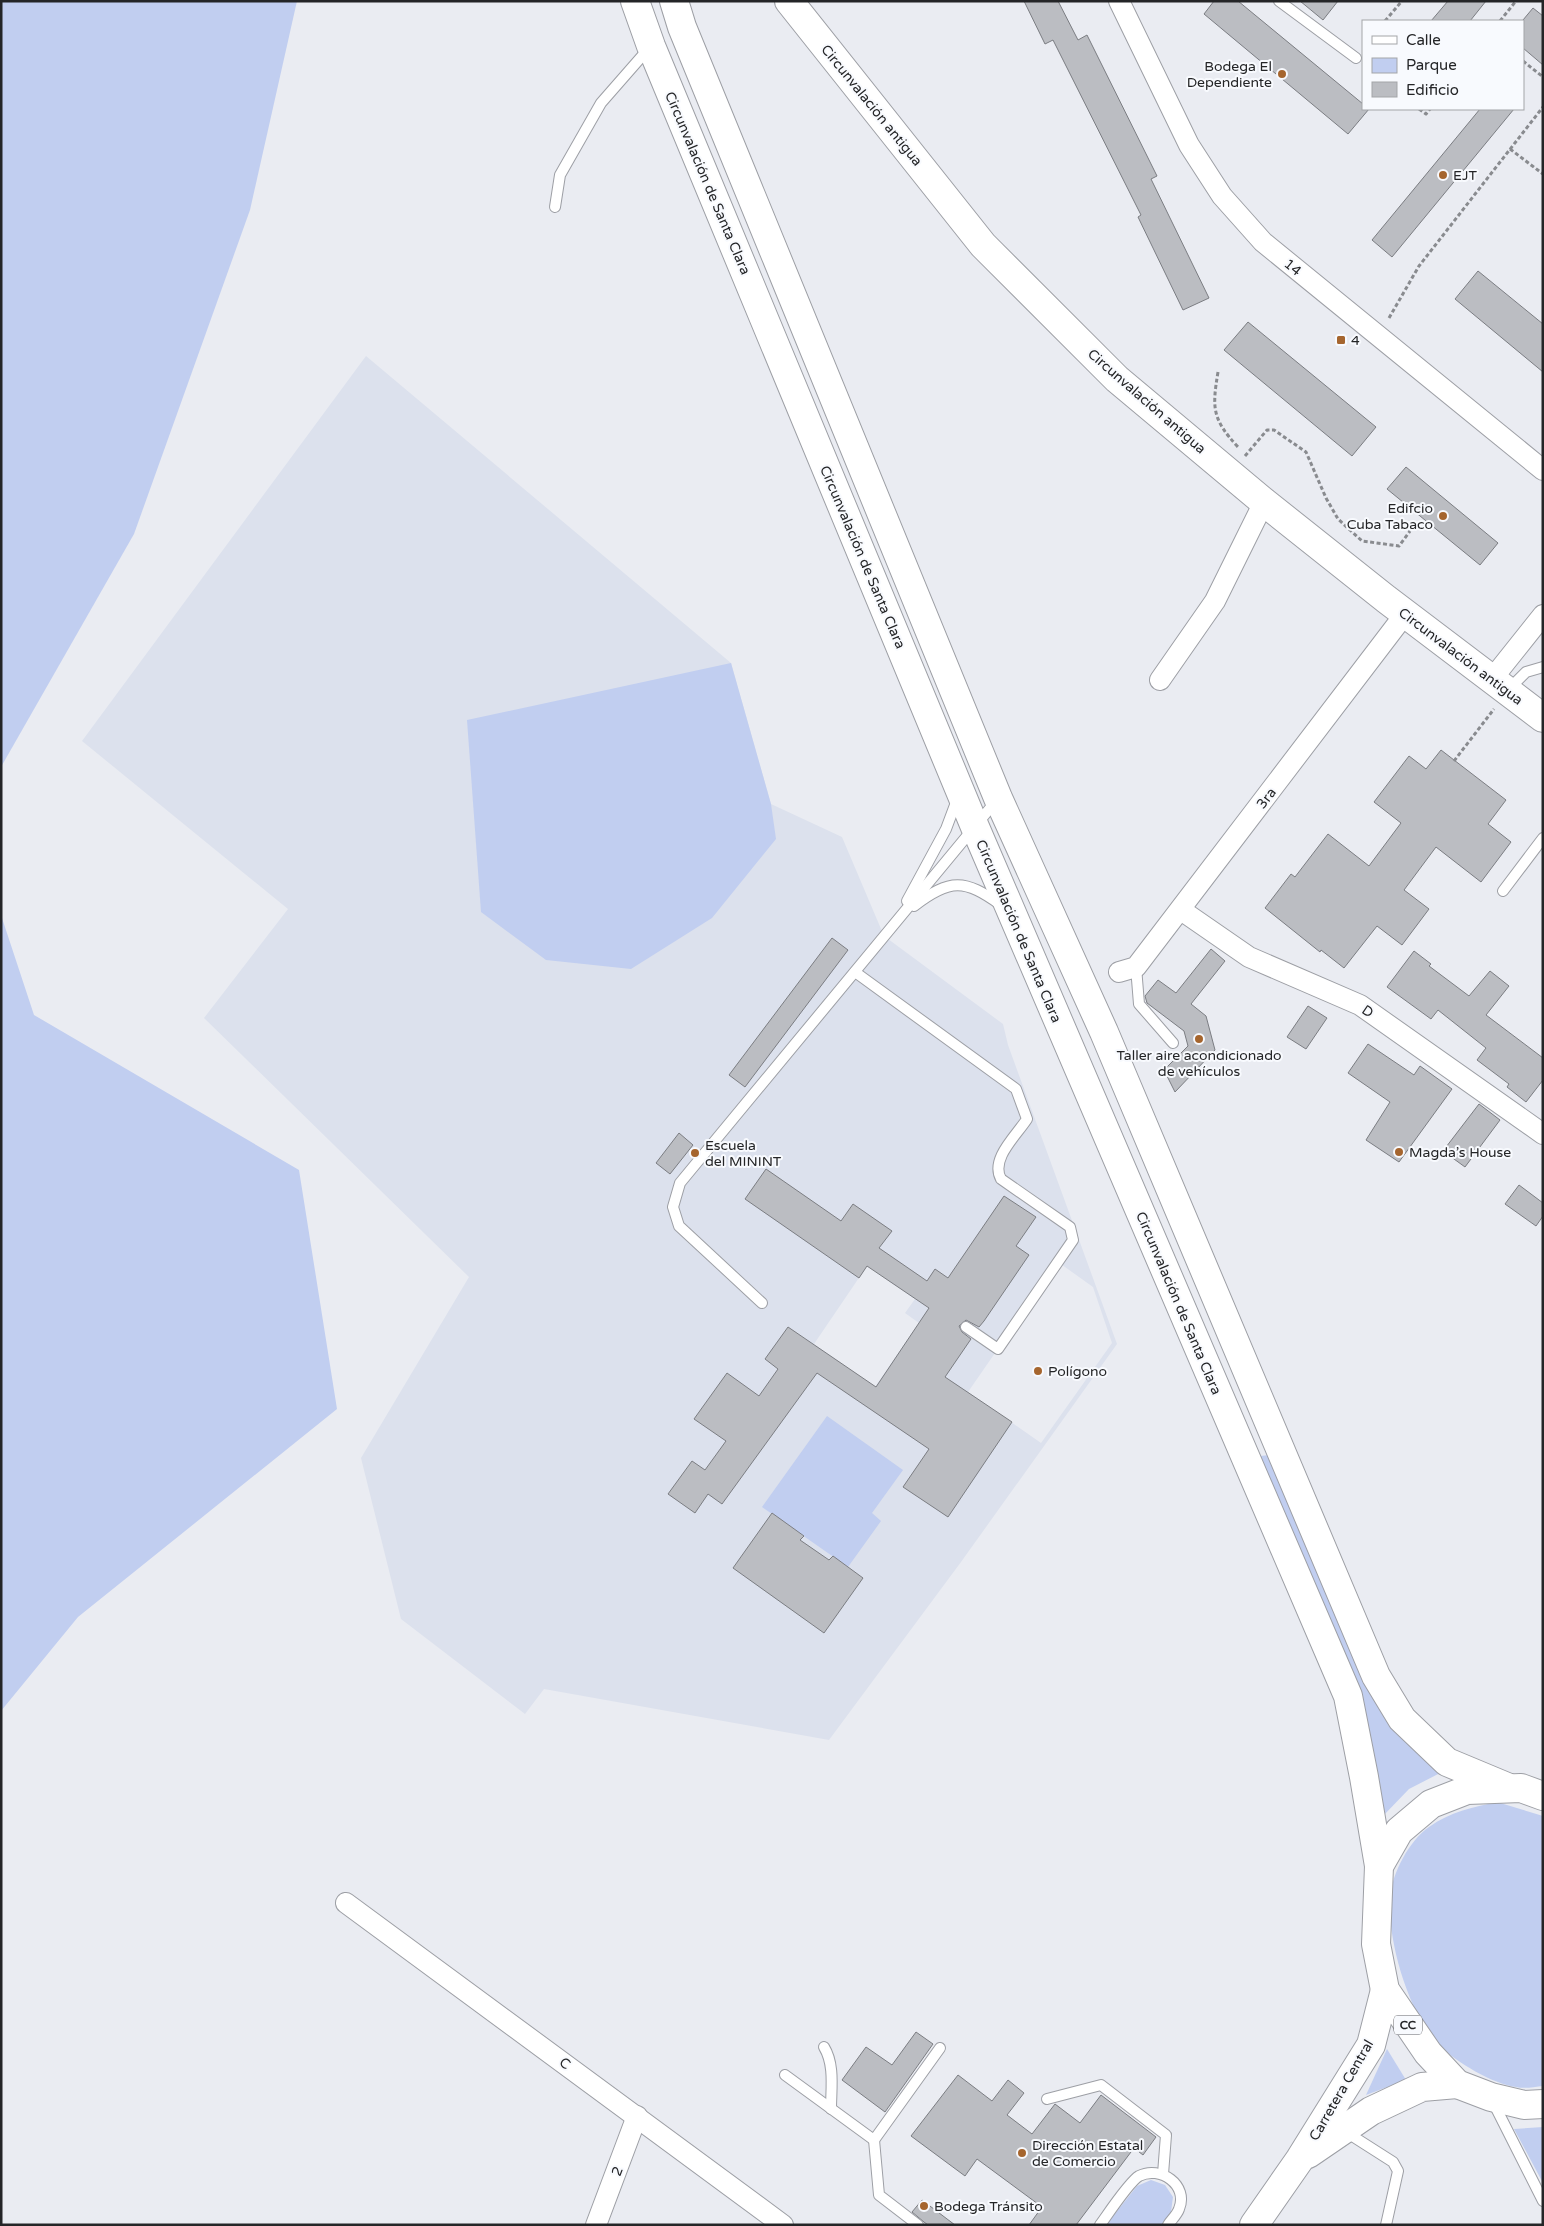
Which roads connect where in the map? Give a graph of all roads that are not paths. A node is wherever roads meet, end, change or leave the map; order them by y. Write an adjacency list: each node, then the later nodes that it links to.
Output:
1 (635, 1): 7 (main road, Circunvalación de Santa Clara)
2 (674, 1): 6 (main road)
3 (789, 1): 11 (main road, Circunvalación antigua)
4 (1119, 1): 10 (street, 14)
5 (1280, 1): 8 (lane)
6 (686, 14): 19 (main road)
7 (651, 46): 9 (lane); 18 (main road, Circunvalación de Santa Clara)
8 (1356, 58)
9 (555, 207)
10 (1543, 470)
11 (1264, 502): 12 (main road, Circunvalación antigua); 15 (street)
12 (1405, 614): 16 (main road, Circunvalación antigua); 23 (street, 3ra)
13 (1543, 615): 16 (street)
14 (1543, 667): 16 (lane)
15 (1160, 680)
16 (1500, 685): 17 (main road, Circunvalación antigua)
17 (1543, 718)
18 (960, 792): 20 (main road, Circunvalación de Santa Clara); 25 (lane)
19 (998, 798): 20 (lane); 32 (main road)
20 (975, 827): 24 (main road, Circunvalación de Santa Clara); 25 (lane)
21 (1543, 838): 22 (lane)
22 (1503, 891)
23 (1181, 910): 26 (street, 3ra); 29 (street, D)
24 (1011, 913): 25 (lane); 33 (main road, Circunvalación de Santa Clara)
25 (898, 919): 27 (lane)
26 (1127, 970): 28 (lane)
27 (855, 972): 30 (lane); 31 (lane)
28 (1173, 1043)
29 (1543, 1134)
30 (762, 1303)
31 (966, 1327)
32 (1528, 1788): 33 (main road, CC)
33 (1379, 1866): 35 (main road, CC)
34 (346, 1903): 44 (street, C)
35 (1385, 1990): 39 (main road, CC); 47 (main road, Carretera Central / CC)
36 (824, 2047): 43 (lane)
37 (940, 2048): 46 (lane)
38 (785, 2075): 43 (lane)
39 (1457, 2084): 40 (main road, CC); 45 (main road, Carretera Central / CC)
40 (1491, 2097): 42 (main road, CC); 49 (lane)
41 (1047, 2099): 48 (lane)
42 (1543, 2104)
43 (831, 2109): 46 (lane)
44 (638, 2116): 50 (street, 2); 51 (street, C)
45 (1343, 2130): 47 (main road, Carretera Central / CC); 56 (lane)
46 (874, 2140): 52 (lane)
47 (1300, 2159): 55 (main road, Carretera Central / CC)
48 (1163, 2174): 53 (lane); 54 (lane)
49 (1543, 2202)
50 (596, 2225)
51 (783, 2225)
52 (918, 2225)
53 (1100, 2225)
54 (1168, 2225)
55 (1254, 2225)
56 (1386, 2225)

